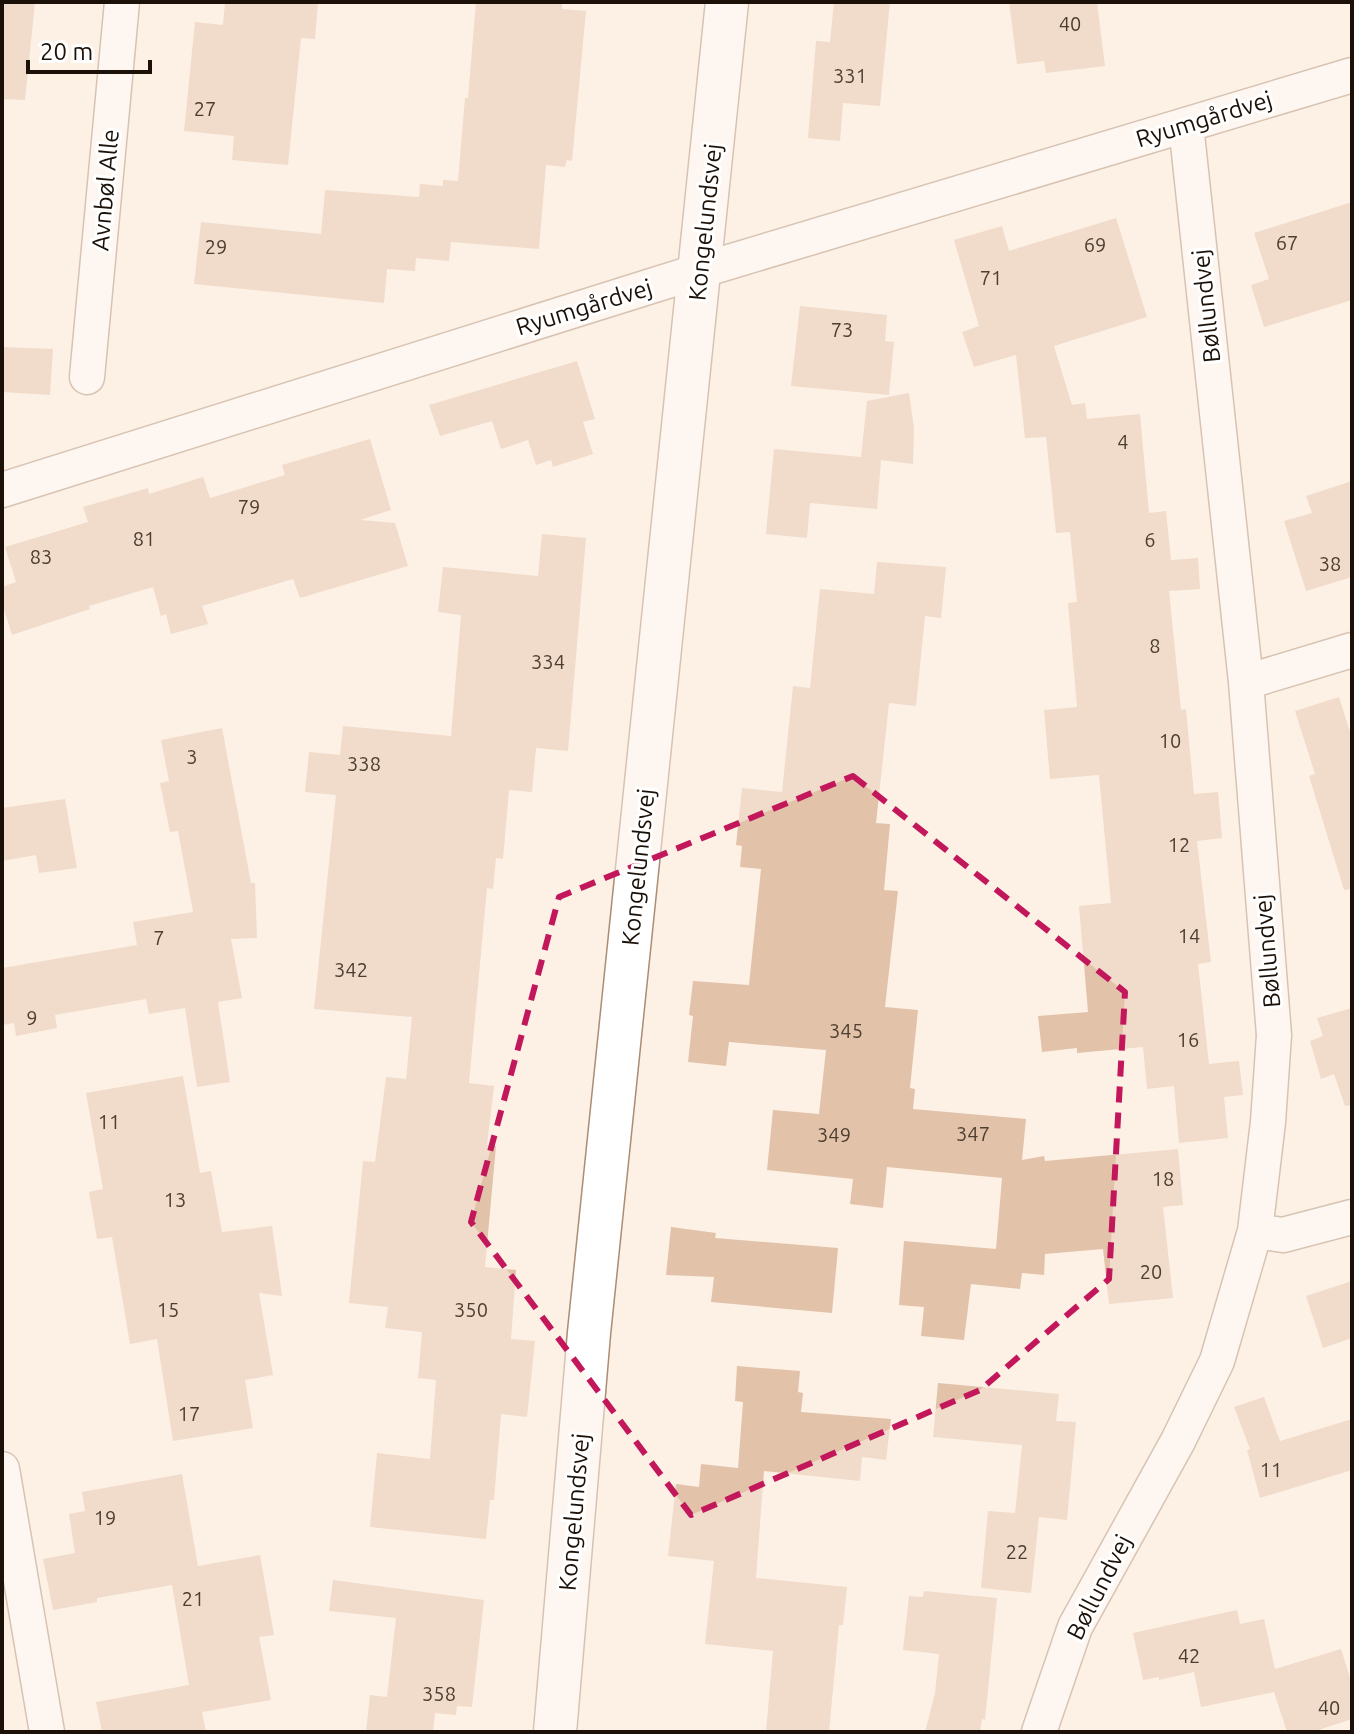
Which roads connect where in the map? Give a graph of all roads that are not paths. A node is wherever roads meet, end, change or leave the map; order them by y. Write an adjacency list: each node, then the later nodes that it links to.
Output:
1 (122, 2): 6 (street, Avnbøl Alle)
2 (727, 2): 5 (street, Kongelundsvej)
3 (1352, 75): 4 (street, Ryumgårdvej)
4 (1186, 125): 5 (street, Ryumgårdvej); 9 (street, Bøllundvej)
5 (699, 271): 7 (street, Ryumgårdvej); 14 (street, Kongelundsvej)
6 (87, 377)
7 (2, 490)
8 (1352, 650): 9 (street)
9 (1246, 682): 11 (street, Bøllundvej)
10 (1352, 1217): 11 (street)
11 (1255, 1231): 15 (street, Bøllundvej)
12 (2, 1469): 13 (street)
13 (47, 1732)
14 (555, 1732)
15 (1039, 1732)

